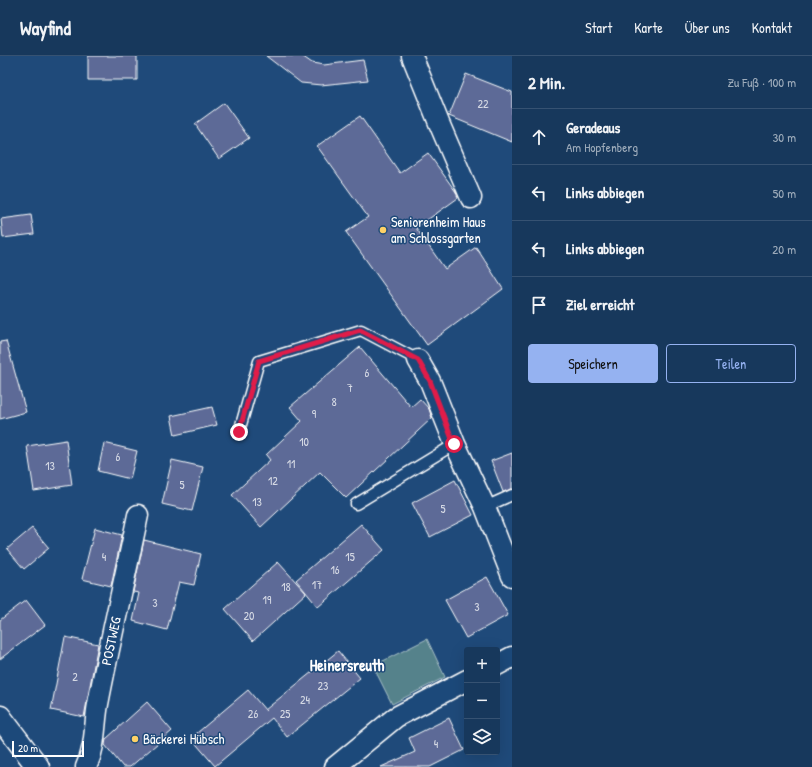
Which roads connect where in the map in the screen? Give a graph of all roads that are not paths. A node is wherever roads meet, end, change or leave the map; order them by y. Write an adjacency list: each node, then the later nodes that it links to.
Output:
1 (412, 56): 2 (street)
2 (471, 198)
3 (418, 360): 4 (lane); 5 (street)
4 (239, 432)
5 (454, 444): 7 (lane); 8 (street)
6 (512, 495): 8 (lane)
7 (356, 504)
8 (485, 506): 10 (street)
9 (138, 515): 16 (street, POSTWEG)
10 (512, 576)
11 (512, 657): 12 (street)
12 (500, 663)
13 (464, 682): 17 (street)
14 (0, 717): 15 (main road)
15 (38, 767)
16 (86, 767)
17 (335, 767)

